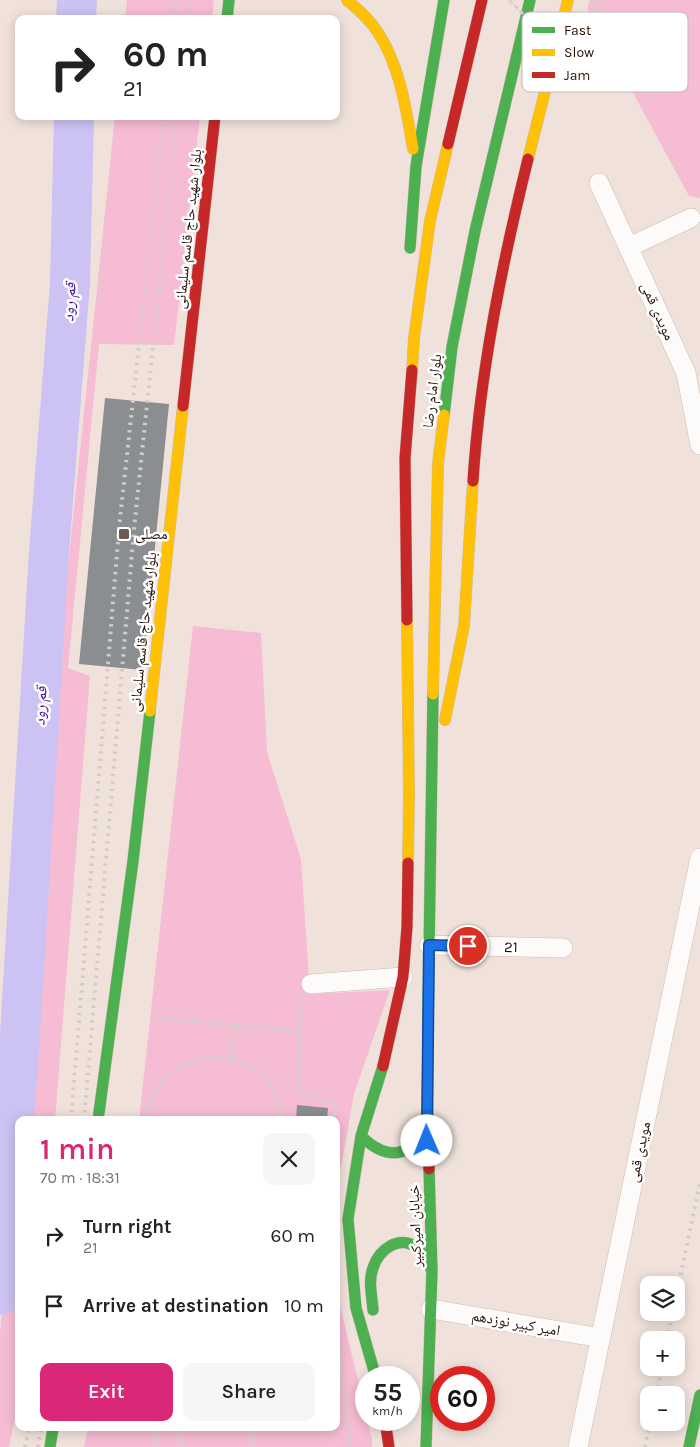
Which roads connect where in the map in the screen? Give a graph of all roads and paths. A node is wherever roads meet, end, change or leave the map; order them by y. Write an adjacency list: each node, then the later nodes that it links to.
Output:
1 (347, 0): 13 (main road)
2 (444, 0): 13 (main road)
3 (482, 0): 17 (main road, بلوار امام رضا)
4 (509, 0): 8 (path, bridge)
5 (575, 0): 7 (main road)
6 (229, 1): 9 (main road)
7 (570, 12)
8 (522, 13)
9 (227, 15)
10 (522, 34): 19 (main road, بلوار امام رضا)
11 (545, 92): 19 (main road)
12 (216, 120): 29 (main road, بلوار شهید حاج قاسم سلیمانی)
13 (416, 166): 17 (main road)
14 (599, 183): 16 (street, مویدی قمی)
15 (691, 218): 16 (street)
16 (629, 247): 18 (street, مویدی قمی)
17 (414, 338): 23 (main road, بلوار امام رضا)
18 (700, 445)
19 (430, 795): 21 (main road, خیابان امیرکبیر)
20 (700, 858): 37 (street, مویدی قمی)
21 (429, 945): 22 (street, 21); 33 (main road, خیابان امیرکبیر)
22 (563, 948)
23 (403, 977): 24 (street); 34 (main road)
24 (311, 984): 27 (path)
25 (153, 1018): 26 (path)
26 (236, 1025): 27 (path); 28 (path)
27 (300, 1031): 32 (path)
28 (231, 1059): 30 (path); 31 (path)
29 (99, 1116)
30 (146, 1116)
31 (282, 1116)
32 (334, 1116)
33 (426, 1123): 34 (main road); 35 (main road, خیابان امیرکبیر)
34 (361, 1136): 39 (main road)
35 (432, 1271): 36 (main road, خیابان امیرکبیر); 40 (main road)
36 (431, 1309): 37 (street, امیر کبیر نوزدهم); 53 (main road, خیابان امیرکبیر)
37 (600, 1338): 54 (street, مویدی قمی)
38 (340, 1356): 51 (path)
39 (372, 1366)
40 (375, 1366)
41 (700, 1395): 55 (main road)
42 (53, 1431): 47 (main road)
43 (158, 1431): 48 (path)
44 (172, 1431): 49 (path)
45 (250, 1431): 50 (path)
46 (386, 1431): 52 (main road)
47 (50, 1447)
48 (156, 1447)
49 (185, 1447)
50 (252, 1447)
51 (350, 1447)
52 (389, 1447)
53 (426, 1447)
54 (578, 1447)
55 (689, 1447)

